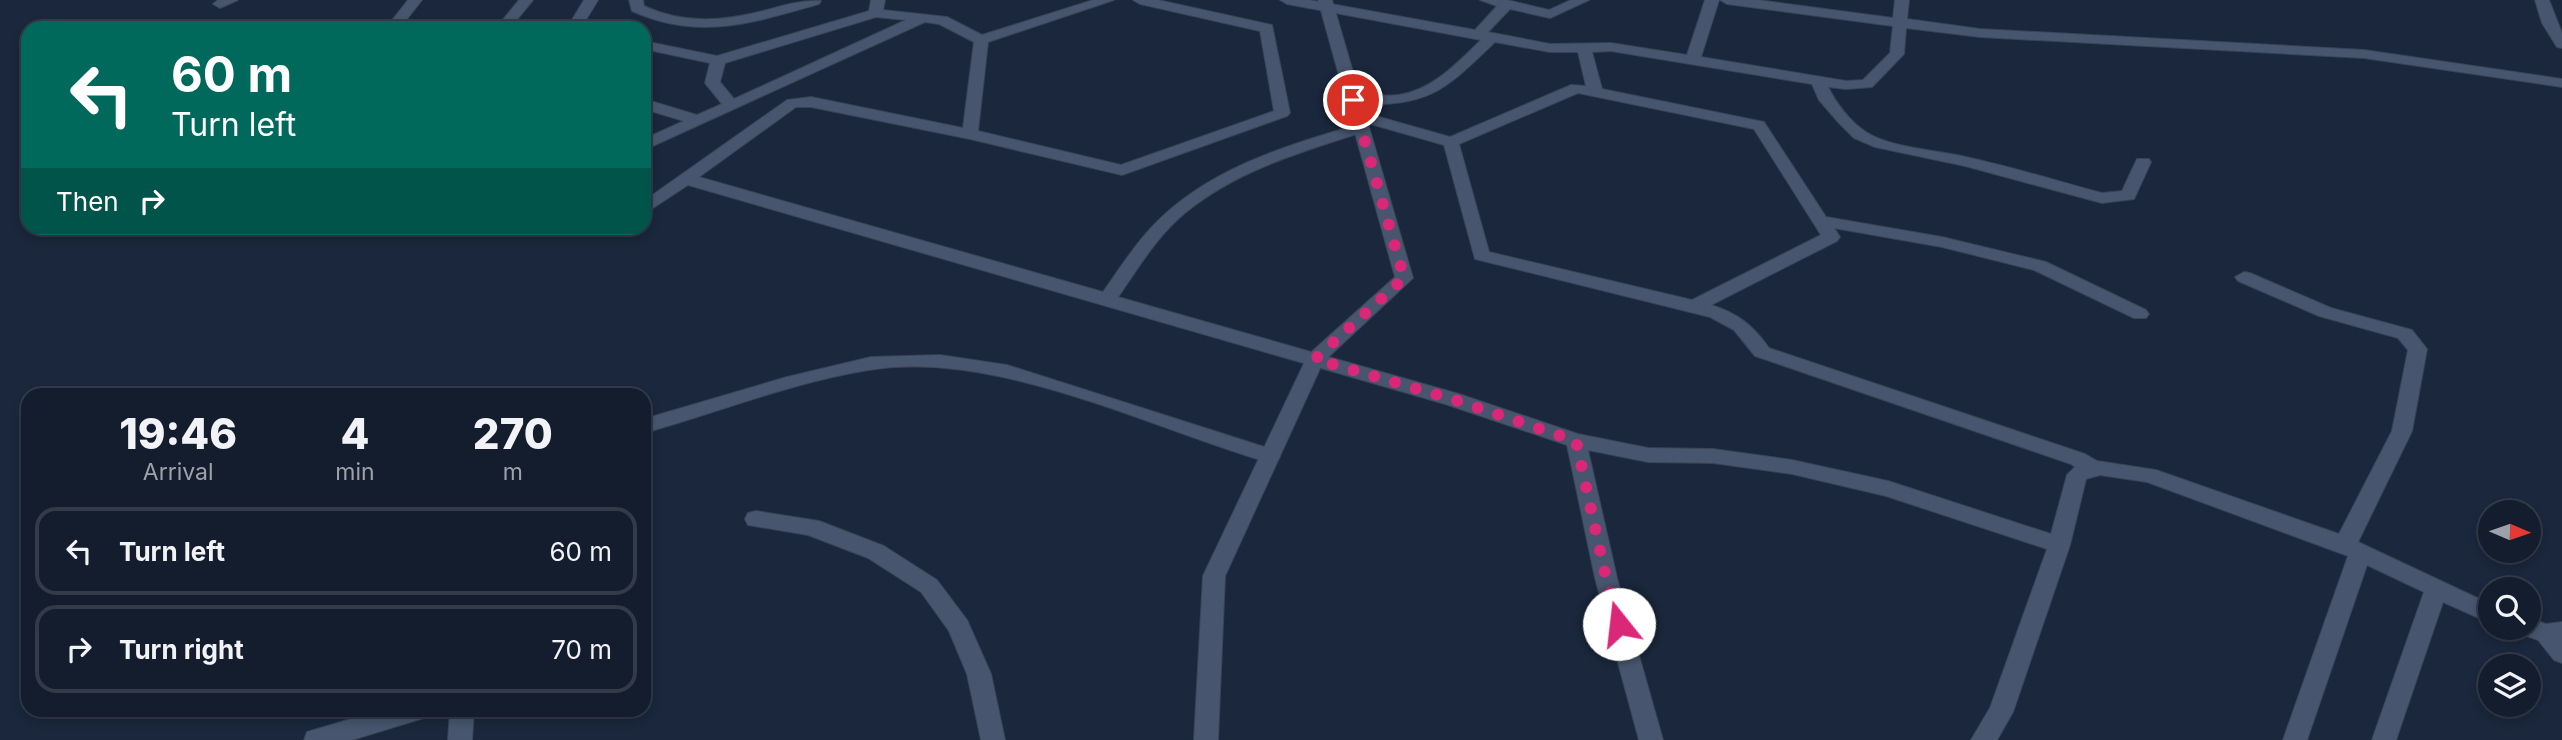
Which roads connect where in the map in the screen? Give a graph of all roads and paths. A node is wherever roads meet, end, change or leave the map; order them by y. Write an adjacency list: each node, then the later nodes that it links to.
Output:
1 (415, 0): 19 (street)
2 (526, 0): 20 (street)
3 (591, 0): 21 (street)
4 (636, 0): 14 (street)
5 (1107, 0): 24 (street)
6 (1140, 0): 37 (street)
7 (1287, 0): 15 (street)
8 (1487, 0): 16 (street)
9 (1582, 0): 16 (street)
10 (1712, 0): 29 (street)
11 (1727, 0): 22 (street)
12 (1902, 0): 22 (street)
13 (2542, 0): 25 (street)
14 (814, 1)
15 (1326, 4): 23 (street); 35 (street)
16 (1507, 4): 23 (street)
17 (876, 6): 18 (street); 28 (street)
18 (925, 17): 24 (street); 34 (street)
19 (398, 21)
20 (509, 21)
21 (578, 21)
22 (1900, 23): 30 (street); 31 (street)
23 (1485, 36): 27 (street); 35 (street)
24 (981, 40): 37 (street)
25 (2562, 44)
26 (651, 46): 28 (street)
27 (1584, 47): 29 (street); 32 (street)
28 (718, 60): 34 (street)
29 (1692, 62): 30 (street)
30 (1818, 81): 40 (street)
31 (2562, 83)
32 (1595, 92): 39 (street); 43 (street)
33 (651, 106): 36 (street)
34 (731, 106): 36 (street)
35 (1358, 115): 39 (street); 45 (street); 48 (street)
36 (698, 120): 38 (street)
37 (970, 134): 41 (street)
38 (651, 142)
39 (1451, 142): 46 (street)
40 (2143, 162)
41 (686, 178): 42 (street); 45 (street)
42 (651, 204)
43 (1821, 221): 46 (street); 47 (street)
44 (2244, 277): 55 (street)
45 (1107, 299): 48 (street)
46 (1694, 306): 52 (street)
47 (2140, 314)
48 (1315, 359): 50 (street); 51 (street)
49 (651, 424): 51 (street)
50 (1576, 441): 54 (street); 66 (street)
51 (1270, 456): 62 (street)
52 (2094, 469): 54 (street); 55 (street)
53 (756, 519): 65 (street)
54 (2059, 545): 67 (street)
55 (2353, 549): 56 (street); 68 (street)
56 (2436, 589): 57 (street); 69 (street)
57 (2478, 608)
58 (2545, 630): 59 (street)
59 (2562, 653)
60 (394, 717): 63 (street)
61 (462, 717): 64 (street)
62 (1203, 739)
63 (316, 740)
64 (460, 740)
65 (993, 740)
66 (1651, 740)
67 (1983, 740)
68 (2295, 740)
69 (2384, 740)

